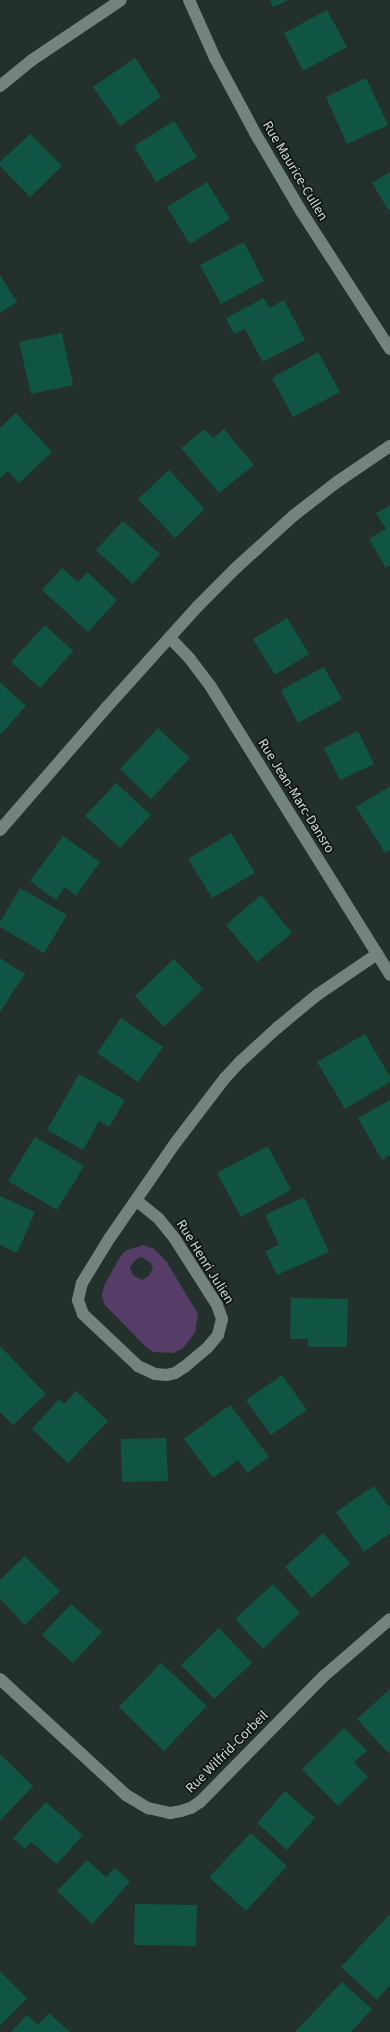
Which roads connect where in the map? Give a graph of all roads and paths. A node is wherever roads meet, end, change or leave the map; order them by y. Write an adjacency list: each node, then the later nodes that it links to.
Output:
1 (121, 0): 3 (street)
2 (189, 0): 4 (street, Rue Maurice-Cullen)
3 (0, 86)
4 (390, 349)
5 (390, 446): 6 (street)
6 (170, 638): 7 (street); 8 (street, Rue Jean-Marc-Dansro)
7 (0, 830)
8 (377, 954): 9 (street, Rue Jean-Marc-Dansro); 10 (street, Rue Henri Julien)
9 (390, 975)
10 (137, 1201): 10 (street, Rue Henri Julien)
11 (390, 1619): 12 (street, Rue Wilfrid-Corbeil)
12 (0, 1679)

